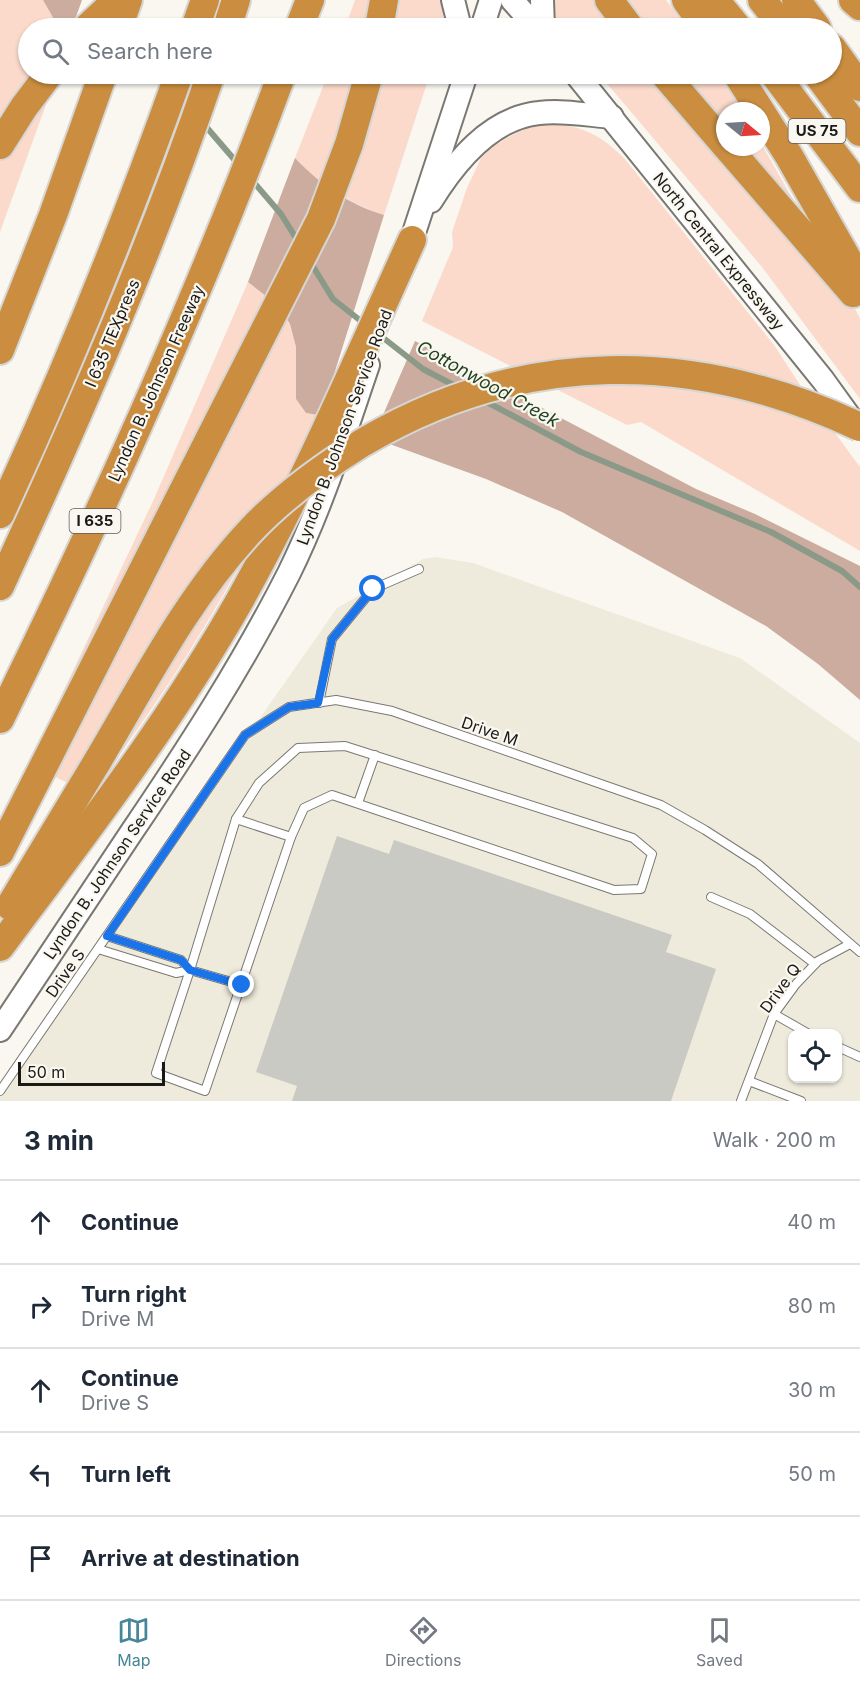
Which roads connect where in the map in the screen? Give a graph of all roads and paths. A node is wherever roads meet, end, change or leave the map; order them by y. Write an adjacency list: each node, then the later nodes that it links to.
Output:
1 (117, 0): 18 (highway)
2 (128, 0): 19 (highway)
3 (205, 0): 20 (highway)
4 (236, 0): 21 (highway)
5 (310, 0): 22 (highway)
6 (384, 0): 23 (highway)
7 (453, 0): 24 (main road)
8 (491, 0): 25 (main road)
9 (512, 0): 26 (main road)
10 (542, 0): 27 (main road)
11 (609, 0): 28 (highway)
12 (686, 0): 29 (highway)
13 (715, 0): 30 (highway)
14 (762, 0): 31 (highway)
15 (796, 0): 32 (highway)
16 (853, 0): 17 (highway)
17 (860, 6)
18 (98, 18)
19 (122, 18)
20 (199, 18)
21 (230, 18)
22 (303, 18)
23 (381, 18)
24 (458, 18)
25 (485, 18)
26 (528, 18)
27 (543, 18)
28 (622, 18)
29 (699, 18)
30 (730, 18)
31 (776, 18)
32 (810, 18)
33 (842, 63): 47 (highway)
34 (41, 84): 52 (highway)
35 (99, 84): 58 (highway)
36 (175, 84): 61 (highway, I 635 TEXpress)
37 (207, 84): 63 (highway, I 635 TEXpress)
38 (278, 84): 65 (highway, Lyndon B. Johnson Freeway / I 635)
39 (366, 84): 70 (highway)
40 (455, 84): 49 (main road)
41 (463, 84): 49 (main road)
42 (584, 84): 48 (main road, North Central Expressway)
43 (673, 84): 51 (highway)
44 (743, 84): 56 (highway)
45 (782, 84): 54 (highway, US 75)
46 (824, 84): 50 (highway)
47 (860, 87)
48 (612, 117): 55 (main road); 60 (main road, North Central Expressway)
49 (449, 125): 55 (main road)
50 (860, 132)
51 (716, 134)
52 (0, 145)
53 (735, 156): 57 (highway)
54 (860, 188)
55 (412, 240): 59 (highway)
56 (860, 281)
57 (860, 301)
58 (0, 350)
59 (340, 422): 76 (highway); 84 (main road, Lyndon B. Johnson Service Road)
60 (860, 429): 73 (highway, bridge)
61 (0, 513)
62 (419, 569): 64 (lane)
63 (0, 586)
64 (318, 703): 71 (lane, Drive M); 75 (lane, Drive M)
65 (0, 719)
66 (375, 755): 67 (lane); 67 (lane); 68 (lane)
67 (358, 804): 69 (lane)
68 (236, 819): 69 (lane); 80 (lane)
69 (291, 837): 81 (lane)
70 (0, 852)
71 (152, 871): 74 (lane, Drive S)
72 (711, 897): 79 (lane)
73 (0, 923)
74 (107, 936): 77 (lane, Drive S); 80 (lane)
75 (850, 944): 78 (lane, Drive M); 79 (lane, Drive Q)
76 (0, 947)
77 (98, 949): 80 (lane); 88 (lane, Drive S)
78 (860, 952)
79 (815, 964): 82 (lane, Drive Q)
80 (190, 970): 81 (lane); 81 (lane)
81 (242, 985)
82 (774, 1014): 83 (lane); 87 (lane, Drive Q)
83 (800, 1029)
84 (0, 1030)
85 (842, 1049): 86 (lane)
86 (860, 1057)
87 (749, 1081): 89 (lane, Drive Q); 90 (lane)
88 (0, 1091)
89 (741, 1101)
90 (801, 1101)

